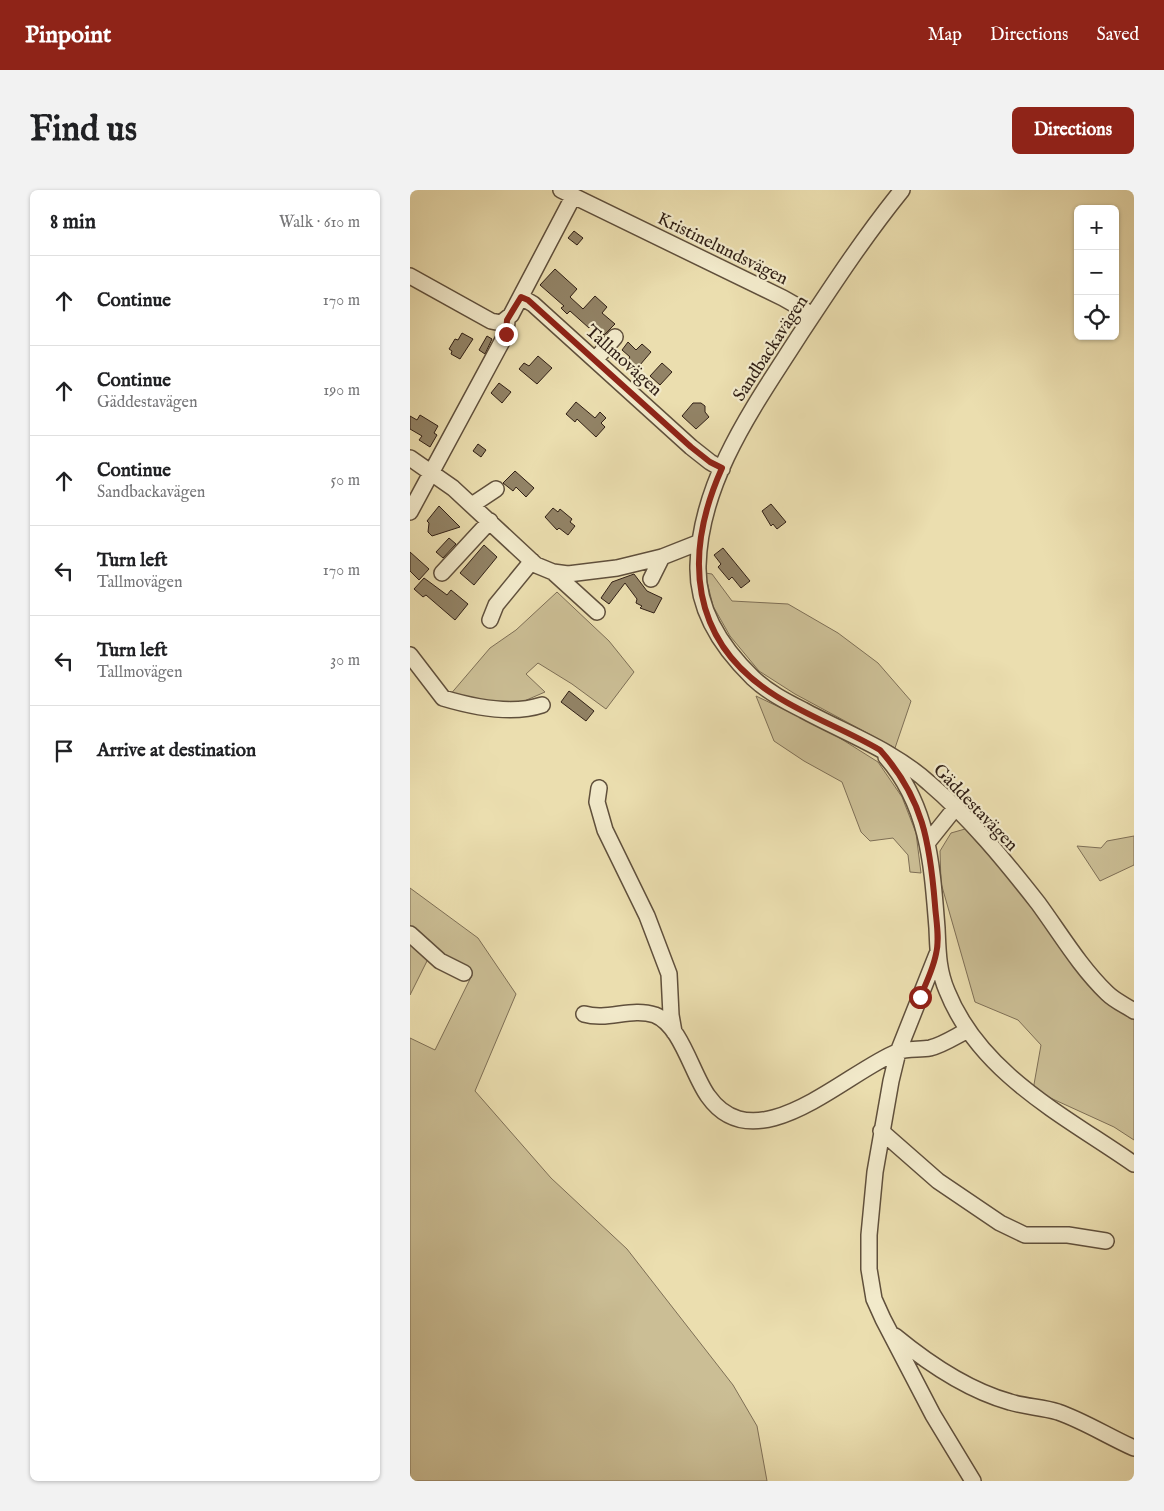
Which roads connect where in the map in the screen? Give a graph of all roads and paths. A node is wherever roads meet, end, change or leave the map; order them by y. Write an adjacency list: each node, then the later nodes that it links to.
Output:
1 (902, 190): 5 (street, Sandbackavägen)
2 (567, 194): 4 (street); 5 (street, Kristinelundsvägen)
3 (410, 276): 6 (street)
4 (521, 297): 6 (street); 8 (street, Tallmovägen)
5 (813, 315): 10 (street, Sandbackavägen)
6 (507, 320): 11 (street)
7 (615, 337): 8 (street)
8 (595, 360): 10 (street, Tallmovägen)
9 (410, 458): 11 (street)
10 (722, 468): 16 (street, Sandbackavägen)
11 (433, 473): 13 (street); 14 (street)
12 (496, 489): 13 (street)
13 (472, 505): 15 (street)
14 (410, 512)
15 (490, 521): 18 (street); 20 (street)
16 (700, 542): 17 (street); 26 (street, Gäddestavägen)
17 (662, 557): 19 (street); 21 (street)
18 (532, 561): 19 (street); 23 (street)
19 (553, 572): 22 (street)
20 (442, 573)
21 (651, 580)
22 (597, 612)
23 (490, 620)
24 (410, 655): 25 (street)
25 (542, 705)
26 (880, 750): 28 (street, Gäddestavägen); 29 (street)
27 (599, 788): 36 (street)
28 (956, 808): 29 (street); 33 (street, Gäddestavägen)
29 (928, 842): 31 (street)
30 (410, 934): 32 (street)
31 (937, 954): 35 (street); 37 (street)
32 (464, 973)
33 (1134, 1011)
34 (584, 1014): 36 (street)
35 (968, 1030): 37 (street); 39 (street)
36 (674, 1032): 37 (street)
37 (898, 1052): 38 (street)
38 (881, 1131): 40 (street); 41 (street)
39 (1134, 1164)
40 (1106, 1241)
41 (888, 1330): 42 (street); 43 (street)
42 (1134, 1448)
43 (973, 1481)

